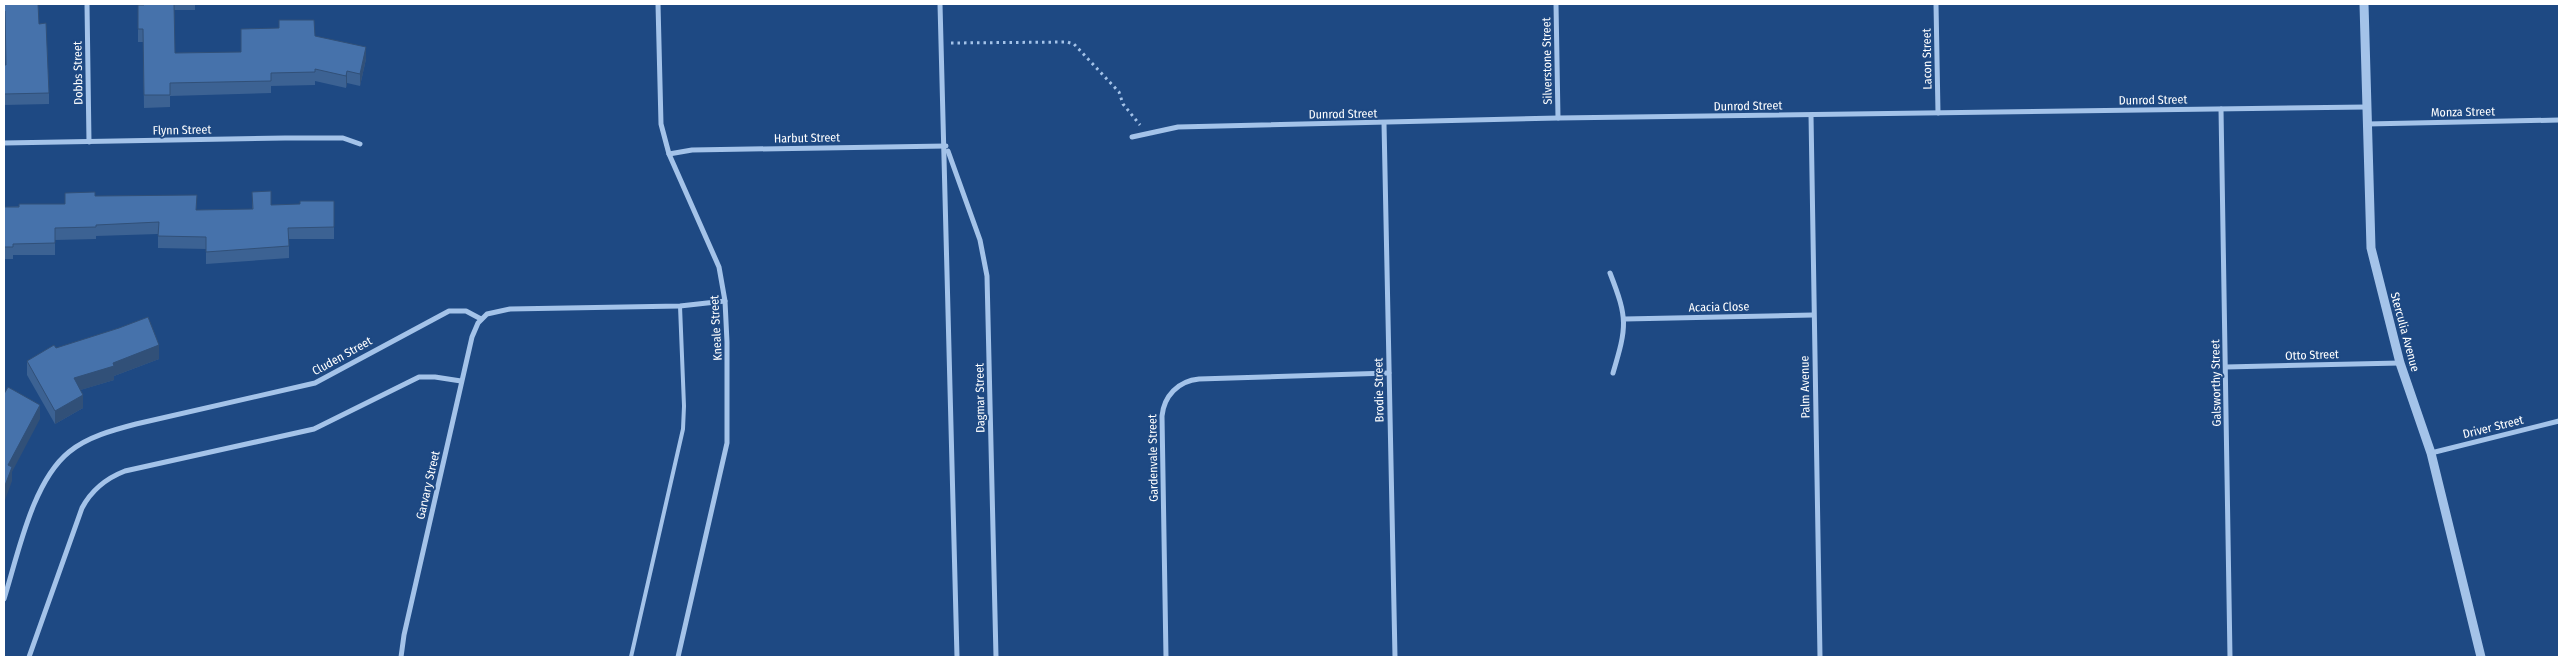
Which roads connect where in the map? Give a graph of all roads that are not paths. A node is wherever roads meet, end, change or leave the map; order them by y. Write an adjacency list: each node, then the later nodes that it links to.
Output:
1 (87, 4): 16 (street, Dobbs Street)
2 (658, 4): 20 (street, Kneale Street)
3 (940, 4): 19 (street, Dagmar Street)
4 (1556, 4): 11 (street, Silverstone Street)
5 (1936, 4): 9 (street, Lacon Street)
6 (2364, 4): 7 (street, Sterculia Avenue)
7 (2366, 107): 8 (street, Dunrod Street); 14 (street, Sterculia Avenue)
8 (2221, 109): 9 (street, Dunrod Street); 28 (street, Galsworthy Street)
9 (1938, 113): 10 (street, Dunrod Street)
10 (1811, 116): 11 (street, Dunrod Street); 24 (street, Palm Avenue)
11 (1558, 118): 13 (street, Dunrod Street)
12 (2559, 120): 14 (street, Monza Street)
13 (1384, 123): 15 (street, Dunrod Street); 29 (street, Brodie Street)
14 (2366, 124): 27 (street, Sterculia Avenue)
15 (1132, 137)
16 (89, 142): 17 (street, Flynn Street); 18 (street, Flynn Street)
17 (4, 143)
18 (360, 144)
19 (946, 146): 20 (street, Harbut Street); 39 (street, Dagmar Street); 40 (street, Dagmar Street)
20 (669, 154): 22 (street, Kneale Street)
21 (1610, 273): 26 (street)
22 (725, 301): 23 (street); 38 (street, Kneale Street)
23 (680, 306): 25 (street); 37 (lane)
24 (1814, 314): 26 (street, Acacia Close); 43 (street, Palm Avenue)
25 (481, 319): 31 (street, Garvary Street); 34 (street, Cluden Street)
26 (1625, 319): 30 (street)
27 (2400, 363): 28 (street, Otto Street); 33 (street, Sterculia Avenue)
28 (2226, 367): 44 (street, Galsworthy Street)
29 (1389, 373): 41 (street, Gardenvale Street); 42 (street, Brodie Street)
30 (1613, 373)
31 (461, 381): 35 (street); 36 (street, Garvary Street)
32 (2559, 421): 33 (street, Driver Street)
33 (2431, 454): 45 (street, Sterculia Avenue)
34 (4, 599)
35 (29, 657)
36 (401, 657)
37 (631, 657)
38 (678, 657)
39 (957, 657)
40 (996, 657)
41 (1166, 657)
42 (1395, 657)
43 (1820, 657)
44 (2230, 657)
45 (2481, 657)

